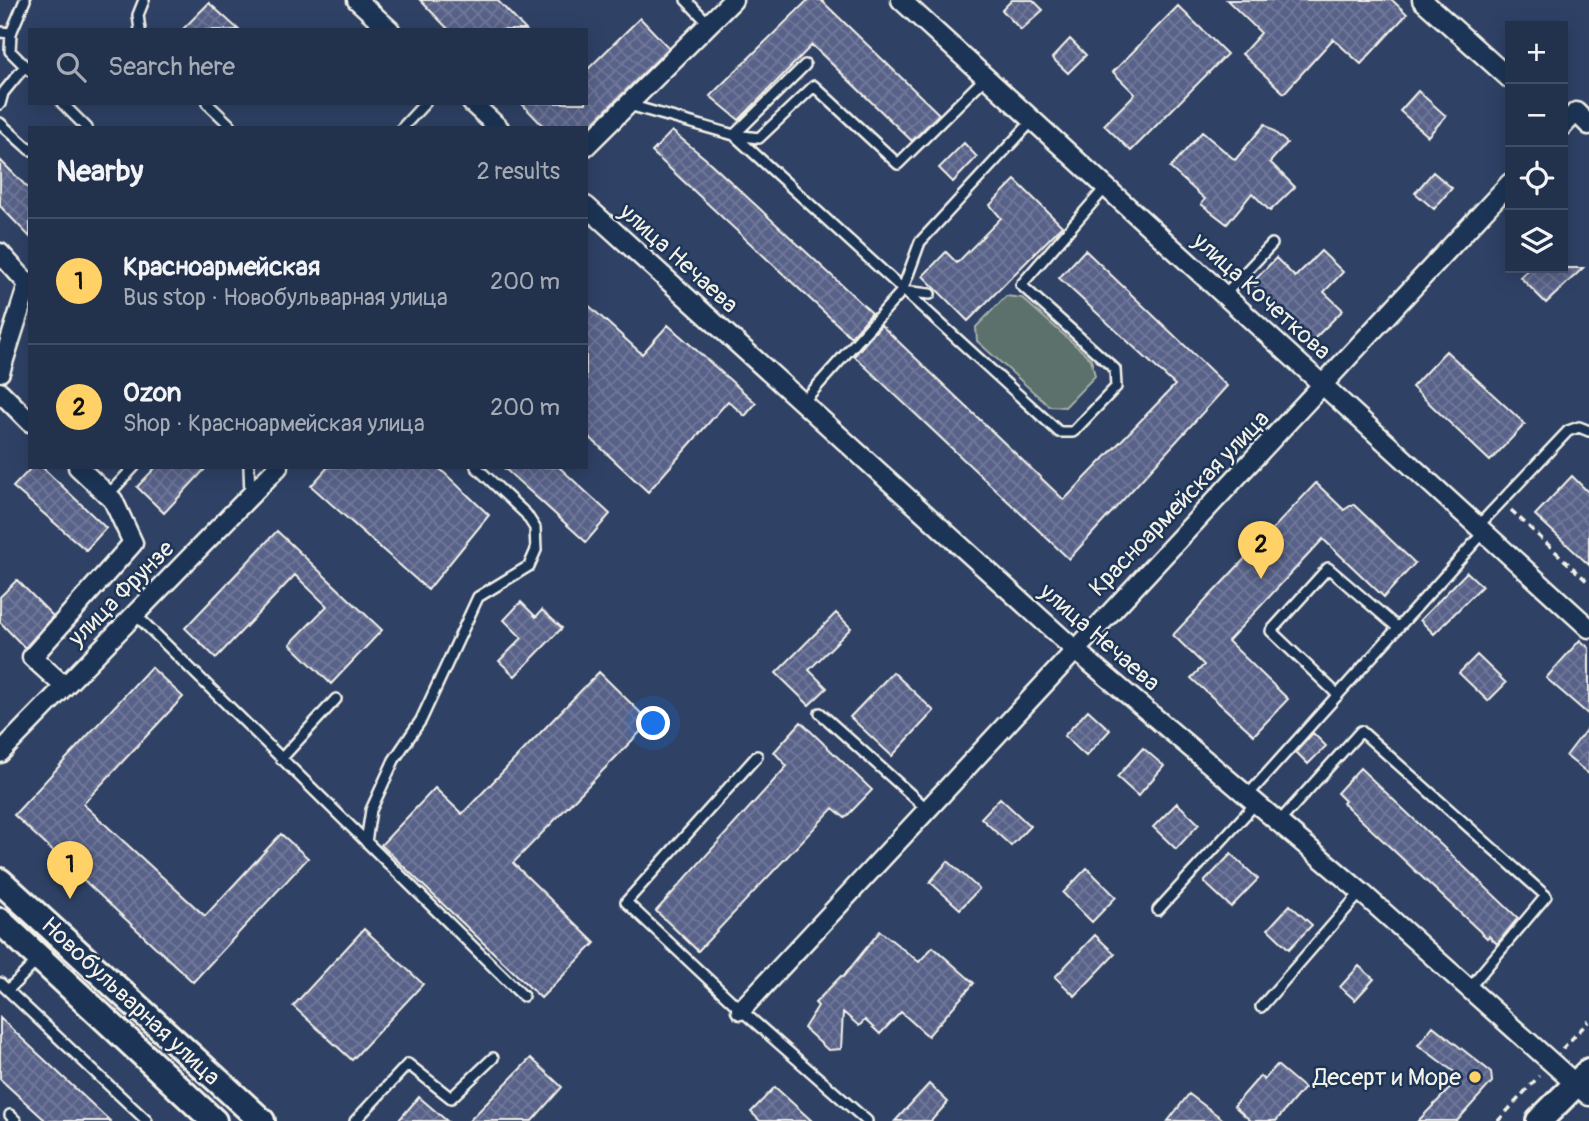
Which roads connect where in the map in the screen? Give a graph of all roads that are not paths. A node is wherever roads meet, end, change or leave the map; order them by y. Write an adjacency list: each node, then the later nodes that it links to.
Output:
1 (25, 0): 12 (lane)
2 (145, 0): 9 (lane)
3 (357, 0): 10 (street)
4 (686, 0): 8 (lane)
5 (733, 0): 8 (street)
6 (901, 0): 16 (street, улица Кочеткова)
7 (1422, 0): 15 (street)
8 (709, 24): 23 (street)
9 (140, 28)
10 (388, 28)
11 (0, 32): 12 (lane)
12 (11, 33): 14 (lane)
13 (805, 65): 32 (lane)
14 (27, 68): 17 (lane)
15 (1505, 75)
16 (986, 77): 24 (street, улица Кочеткова); 32 (lane)
17 (1, 92): 18 (lane)
18 (0, 104)
19 (64, 105): 29 (lane)
20 (209, 105): 27 (lane)
21 (423, 105): 30 (lane)
22 (474, 105): 31 (street)
23 (629, 105): 32 (lane); 33 (street)
24 (1033, 120): 35 (street, улица Кочеткова); 42 (lane)
25 (1568, 121): 28 (street)
26 (0, 122): 34 (lane)
27 (229, 124)
28 (1589, 125)
29 (85, 126)
30 (404, 126)
31 (497, 126)
32 (734, 135): 42 (lane)
33 (588, 144)
34 (28, 148)
35 (1106, 187): 42 (lane); 44 (street, улица Кочеткова)
36 (1505, 188): 46 (street, Красноармейская улица)
37 (588, 208): 48 (street, улица Нечаева)
38 (1272, 244): 44 (lane)
39 (0, 253): 40 (street)
40 (28, 282)
41 (28, 286): 45 (street)
42 (902, 292): 43 (lane); 48 (lane)
43 (930, 294)
44 (1224, 295): 46 (street, улица Кочеткова)
45 (0, 372)
46 (1324, 386): 58 (street, улица Кочеткова); 62 (street, Красноармейская улица)
47 (0, 392): 49 (street)
48 (803, 402): 62 (street, улица Нечаева)
49 (28, 420)
50 (1589, 431): 58 (lane)
51 (80, 469): 56 (street)
52 (132, 469): 56 (lane)
53 (249, 469): 57 (lane)
54 (276, 469): 57 (street, улица Фрунзе)
55 (479, 469): 73 (lane)
56 (108, 495): 63 (street)
57 (250, 496): 59 (street, улица Фрунзе)
58 (1481, 529): 60 (lane); 61 (street, улица Кочеткова)
59 (136, 615): 63 (street, улица Фрунзе); 69 (lane)
60 (1398, 628): 64 (lane); 64 (lane)
61 (1589, 628)
62 (1074, 649): 70 (street, улица Нечаева); 71 (street, Красноармейская улица)
63 (63, 685): 67 (street, улица Фрунзе)
64 (1338, 695): 70 (lane)
65 (336, 699): 69 (lane)
66 (820, 713): 71 (lane)
67 (0, 753)
68 (757, 756): 84 (lane)
69 (281, 759): 73 (lane)
70 (1252, 799): 72 (street, улица Нечаева); 76 (lane)
71 (927, 810): 84 (street, Красноармейская улица)
72 (1279, 822): 75 (street, улица Нечаева); 80 (lane)
73 (366, 842): 82 (lane)
74 (0, 881): 89 (main road, Новобульварная улица)
75 (1361, 892): 80 (street, улица Нечаева); 83 (lane)
76 (1158, 910)
77 (0, 921): 78 (main road, Новобульварная улица)
78 (41, 957): 81 (lane); 88 (main road, Новобульварная улица)
79 (0, 983): 81 (lane)
80 (1469, 988): 86 (street, улица Нечаева)
81 (8, 990): 87 (lane)
82 (523, 996)
83 (1261, 1007)
84 (741, 1010): 91 (lane)
85 (493, 1058): 90 (lane)
86 (1585, 1084): 92 (main road)
87 (146, 1121)
88 (214, 1121)
89 (262, 1121)
90 (355, 1121)
91 (867, 1121)
92 (1539, 1121)

